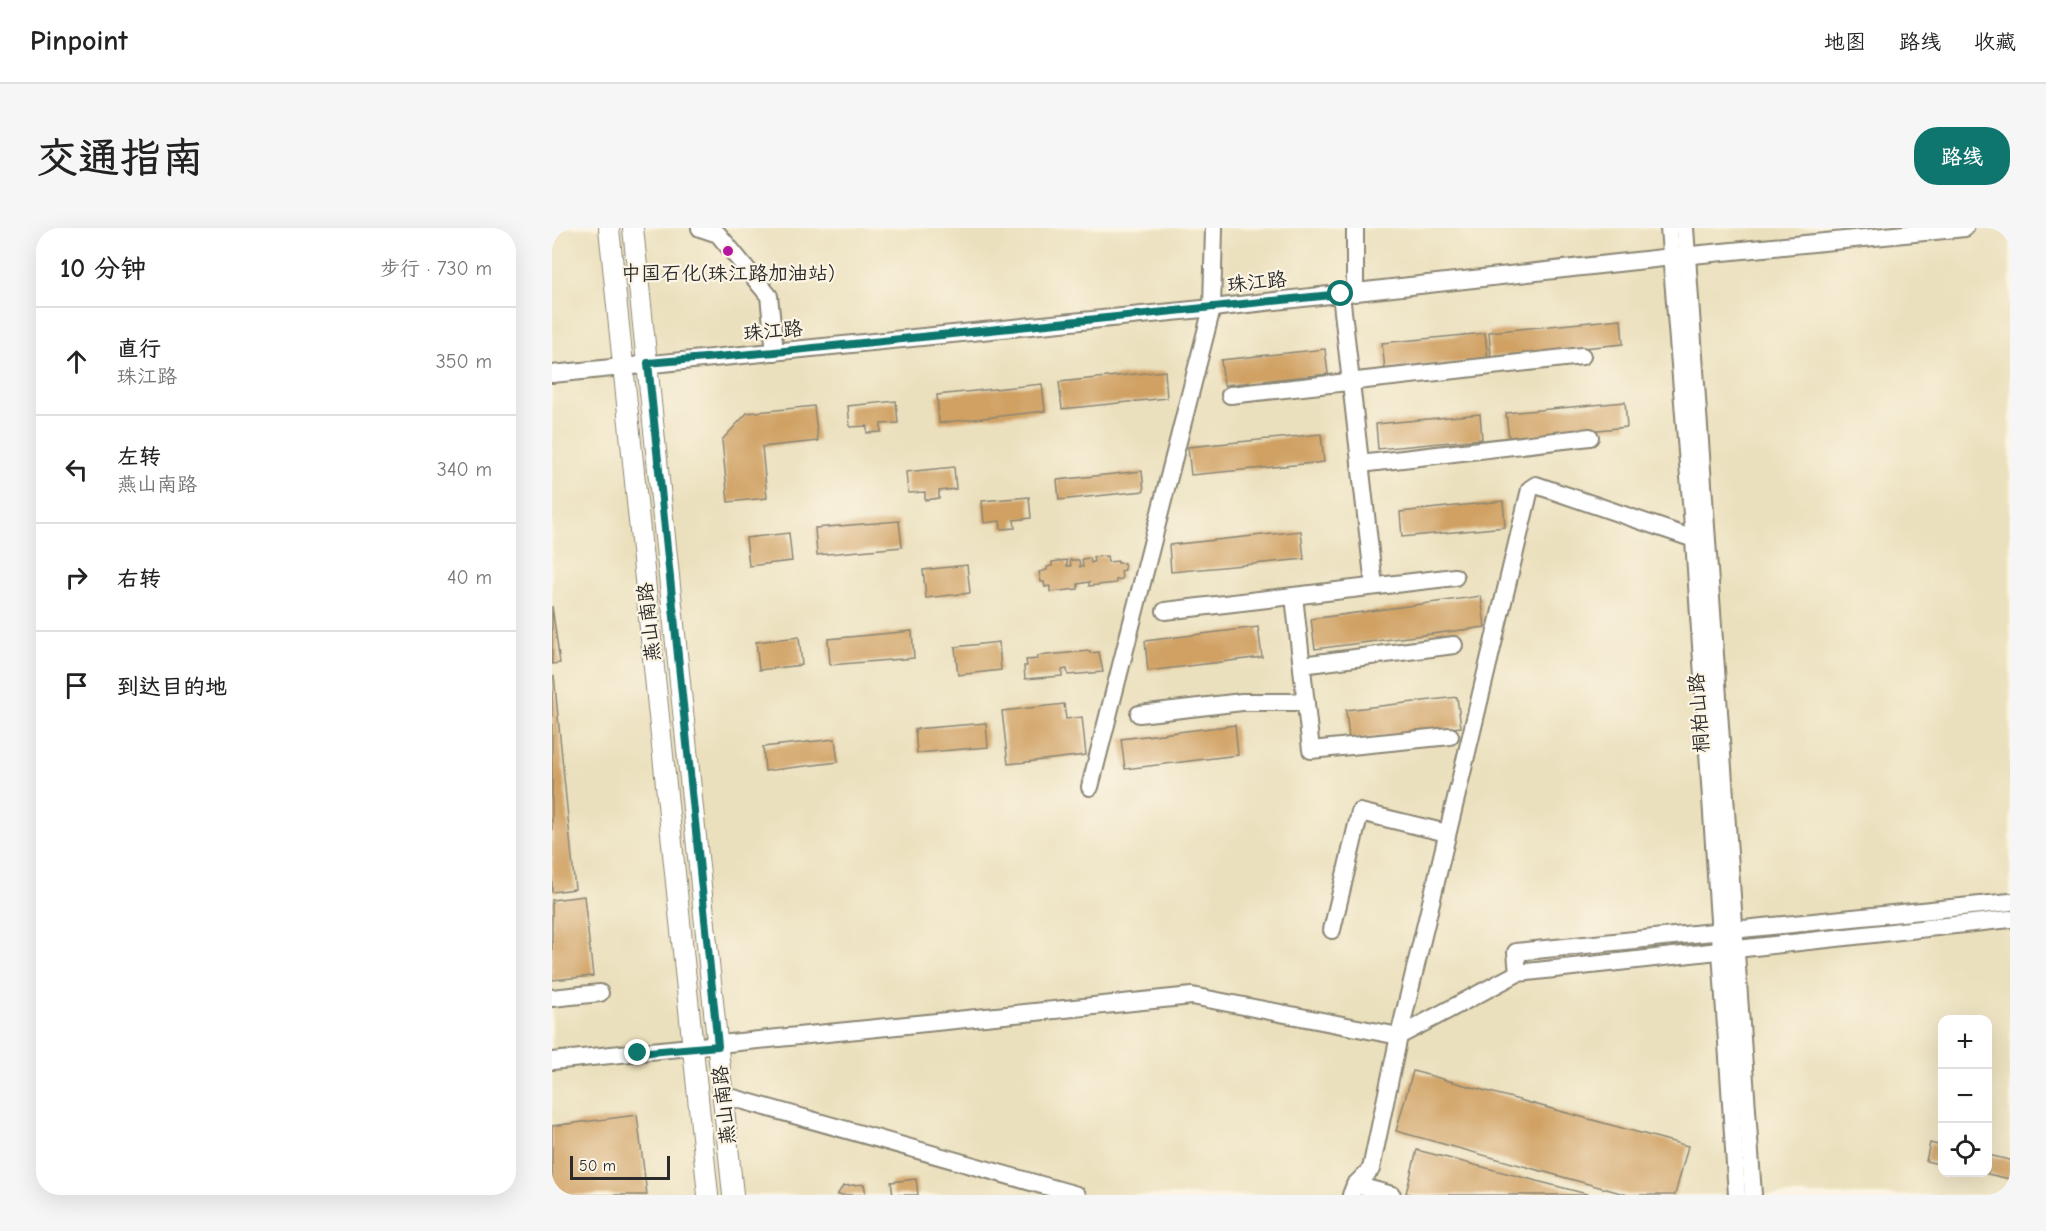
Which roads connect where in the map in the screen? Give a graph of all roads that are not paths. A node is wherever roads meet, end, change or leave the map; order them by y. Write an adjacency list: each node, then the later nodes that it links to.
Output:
1 (609, 228): 15 (main road, 燕山南路)
2 (633, 228): 14 (main road, 燕山南路)
3 (700, 228): 12 (street)
4 (1214, 228): 11 (street)
5 (1354, 228): 10 (street)
6 (1670, 228): 9 (street, 桐柏山路)
7 (1685, 228): 9 (street, 桐柏山路)
8 (1965, 228): 9 (street, 珠江路)
9 (1679, 256): 10 (street, 珠江路); 21 (street, 桐柏山路); 36 (street, 桐柏山路)
10 (1348, 293): 11 (street, 珠江路); 17 (street)
11 (1212, 308): 12 (street, 珠江路); 31 (street)
12 (775, 352): 14 (street, 珠江路)
13 (1582, 356): 17 (street)
14 (648, 363): 15 (street, 珠江路); 42 (main road, 燕山南路)
15 (622, 366): 16 (street, 珠江路); 43 (main road, 燕山南路)
16 (552, 374)
17 (1350, 382): 18 (street); 20 (street)
18 (1230, 395)
19 (1590, 437): 20 (street)
20 (1360, 465): 23 (street)
21 (1694, 539): 32 (street); 36 (street, 桐柏山路)
22 (1455, 577): 23 (street)
23 (1374, 586): 24 (street)
24 (1294, 596): 25 (street); 27 (street)
25 (1165, 611)
26 (1454, 645): 27 (street)
27 (1302, 664): 28 (street)
28 (1306, 702): 29 (street); 30 (street)
29 (1139, 714)
30 (1450, 736)
31 (1090, 787)
32 (1447, 833): 35 (street); 41 (street)
33 (2010, 902): 36 (street)
34 (2010, 919): 37 (street)
35 (1332, 930)
36 (1728, 930): 37 (street, 桐柏山路); 38 (street)
37 (1729, 948): 38 (street); 51 (street, 桐柏山路); 52 (street, 桐柏山路)
38 (1518, 973): 41 (street)
39 (600, 993): 40 (street)
40 (552, 998)
41 (1399, 1036): 42 (street); 46 (street)
42 (718, 1046): 43 (street); 45 (main road, 燕山南路)
43 (693, 1048): 44 (street); 47 (main road, 燕山南路)
44 (552, 1062)
45 (723, 1095): 48 (main road, 燕山南路); 49 (street)
46 (1353, 1190): 50 (street)
47 (708, 1195)
48 (733, 1195)
49 (1077, 1195)
50 (1392, 1195)
51 (1737, 1195)
52 (1754, 1195)

